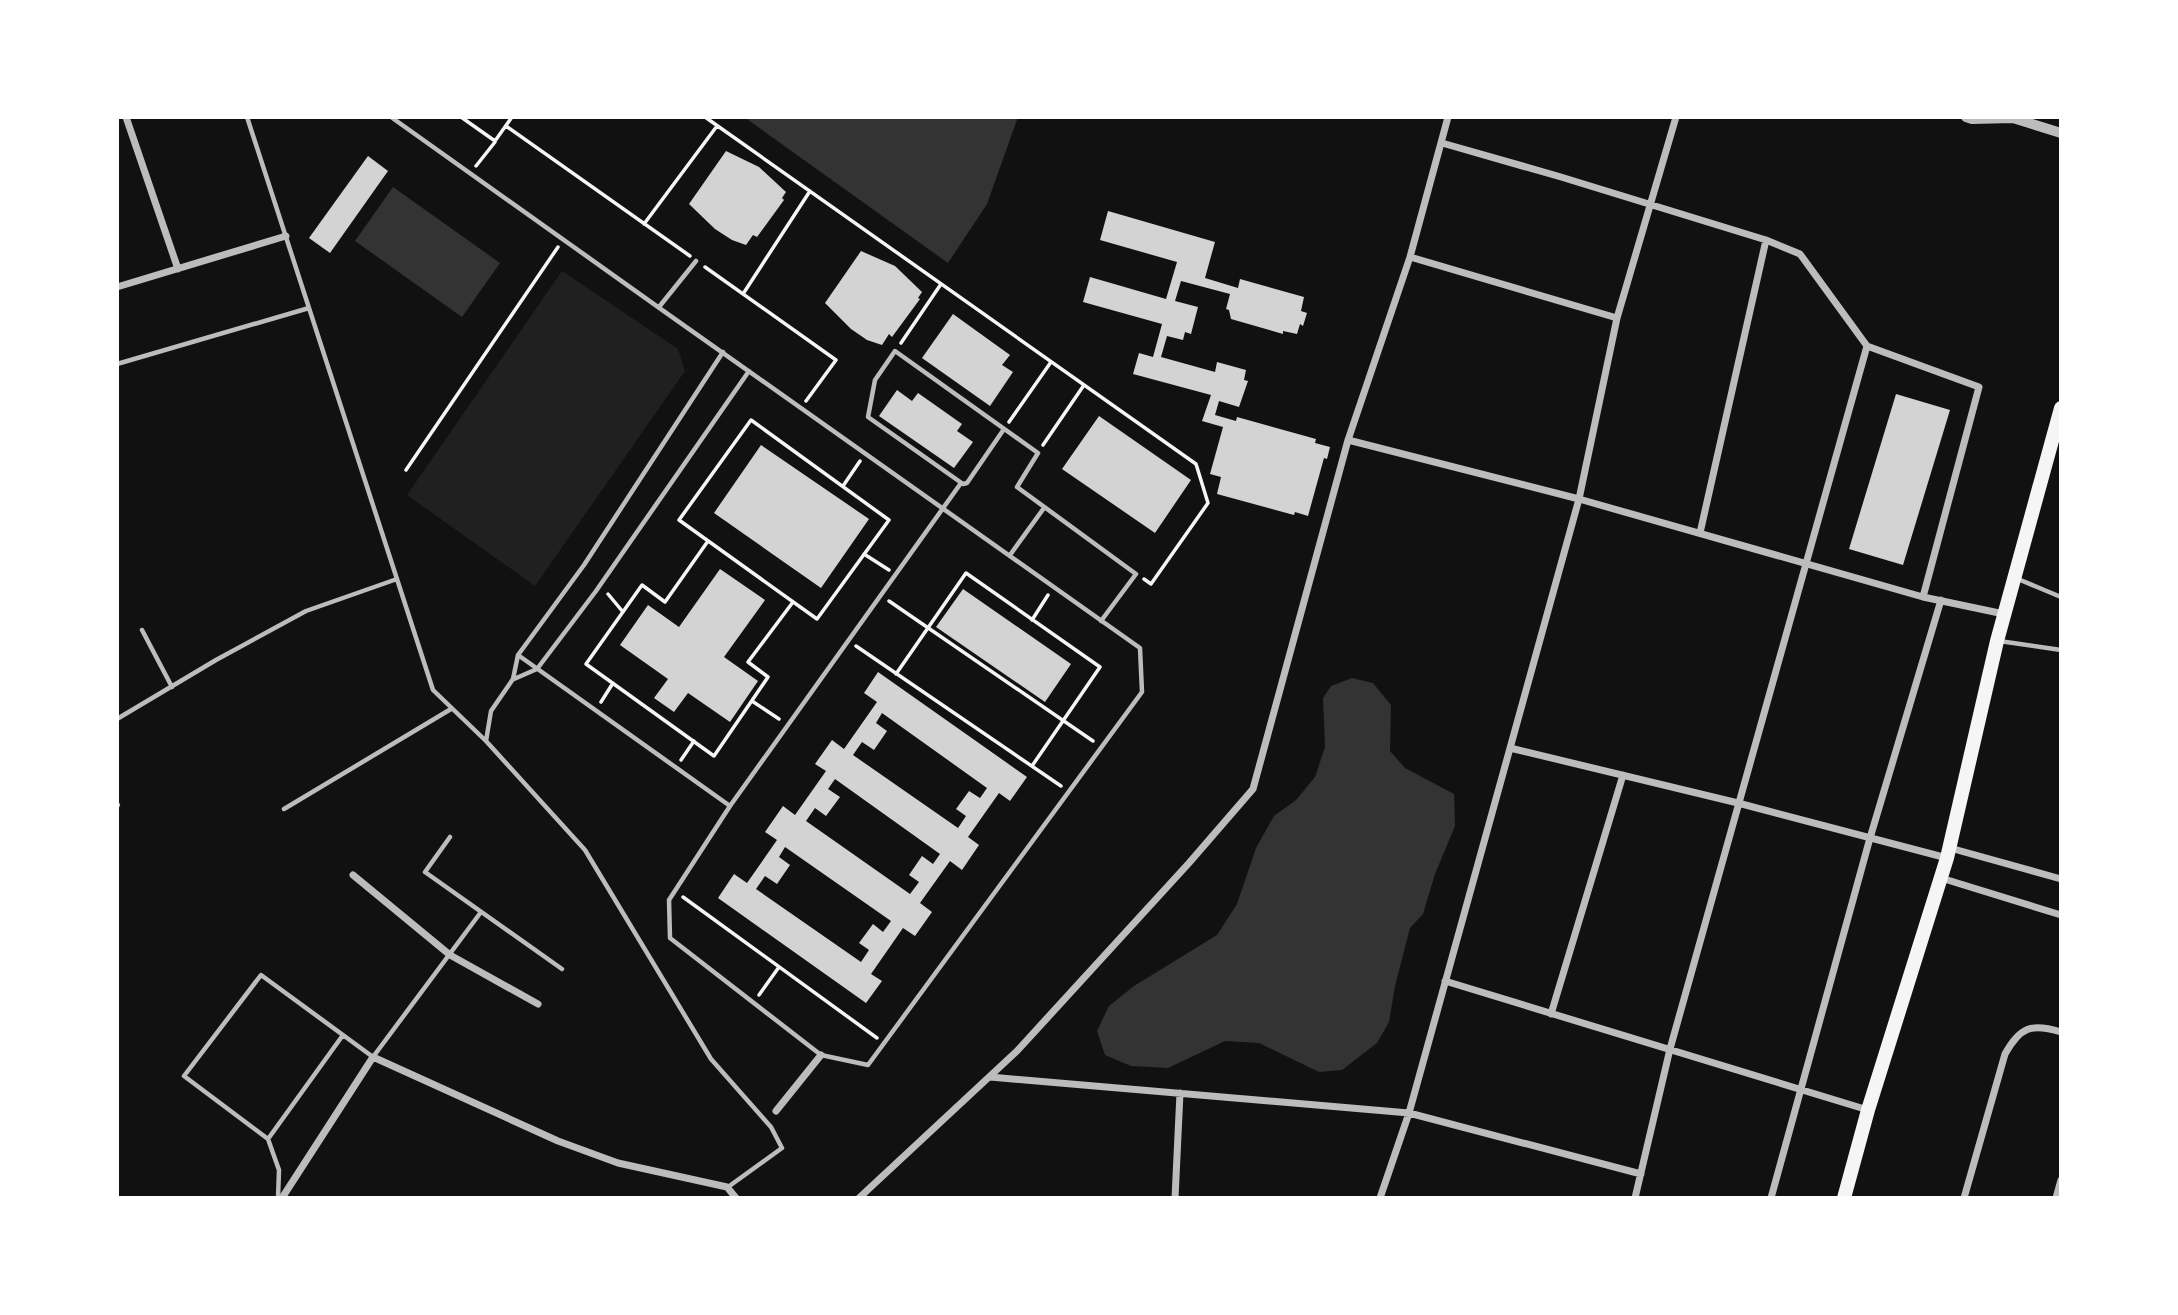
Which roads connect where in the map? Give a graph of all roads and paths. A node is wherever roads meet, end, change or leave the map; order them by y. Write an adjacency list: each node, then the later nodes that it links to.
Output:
1 (126, 117): 24 (street)
2 (247, 117): 19 (lane)
3 (391, 117): 15 (lane)
4 (461, 117): 13 (path)
5 (512, 117): 13 (path)
6 (705, 117): 11 (path)
7 (1448, 117): 14 (street)
8 (1676, 117): 17 (street)
9 (1966, 117): 10 (street)
10 (2012, 118): 12 (street)
11 (717, 126): 16 (path); 18 (path)
12 (2061, 134)
13 (495, 141): 15 (path)
14 (1443, 143): 17 (street); 22 (street)
15 (470, 173): 20 (lane)
16 (810, 191): 25 (path); 27 (path)
17 (1650, 204): 21 (street); 30 (street)
18 (644, 224)
19 (286, 236): 24 (street); 29 (lane)
20 (564, 240): 28 (lane); 43 (path)
21 (1766, 240): 31 (street); 49 (street)
22 (1410, 257): 30 (street); 40 (street)
23 (696, 261): 28 (lane)
24 (178, 269): 26 (street)
25 (941, 284): 32 (path); 34 (path)
26 (117, 287)
27 (743, 294)
28 (659, 307): 33 (lane)
29 (309, 308): 35 (lane); 57 (lane)
30 (1617, 318): 46 (street)
31 (1867, 346): 53 (street); 60 (street)
32 (895, 351): 39 (lane); 44 (lane)
33 (723, 352): 36 (lane); 72 (lane)
34 (1051, 362): 37 (path); 39 (path)
35 (117, 364)
36 (749, 371): 41 (lane); 73 (lane)
37 (1084, 385): 42 (path); 54 (path)
38 (2061, 408): 56 (main road)
39 (1004, 429): 42 (lane); 44 (lane)
40 (1348, 440): 46 (street); 117 (street)
41 (865, 453): 45 (path); 48 (lane)
42 (1038, 453): 47 (lane)
43 (406, 470)
44 (961, 483): 48 (lane)
45 (843, 486): 50 (path); 51 (path)
46 (1578, 499): 49 (street); 87 (street)
47 (1044, 508): 52 (lane); 54 (lane)
48 (943, 509): 52 (lane); 55 (lane)
49 (1699, 533): 53 (street)
50 (708, 541): 63 (path); 76 (path)
51 (864, 554): 55 (path); 63 (path)
52 (1010, 556): 58 (lane)
53 (1808, 564): 60 (street); 92 (street)
54 (1136, 574): 66 (lane)
55 (895, 575): 59 (lane)
56 (2014, 577): 61 (lane); 64 (main road)
57 (397, 579): 77 (lane); 79 (lane)
58 (1053, 587): 65 (path); 66 (lane)
59 (881, 595): 67 (path); 69 (lane)
60 (1923, 597): 62 (street)
61 (2061, 597)
62 (1941, 600): 64 (street); 96 (street)
63 (793, 602): 78 (path)
64 (2004, 614): 70 (main road)
65 (1032, 620): 67 (path); 82 (path)
66 (1101, 621): 86 (lane)
67 (928, 628): 74 (path); 82 (path)
68 (142, 630): 77 (lane)
69 (848, 641): 74 (path); 83 (lane)
70 (1997, 641): 71 (lane); 97 (main road)
71 (2061, 650)
72 (518, 655): 73 (lane); 75 (lane)
73 (537, 669): 75 (lane); 80 (lane)
74 (896, 674): 88 (path)
75 (513, 679): 84 (lane)
76 (613, 683): 80 (path); 85 (path)
77 (172, 687): 81 (lane)
78 (752, 701): 83 (path); 85 (path)
79 (451, 709): 84 (lane); 94 (lane)
80 (594, 711): 89 (lane)
81 (117, 719)
82 (1063, 721): 86 (path); 88 (path)
83 (788, 725): 93 (lane)
84 (486, 741): 123 (lane)
85 (694, 741): 89 (path)
86 (1101, 747): 91 (lane)
87 (1510, 748): 90 (street); 107 (street)
88 (1032, 766): 91 (path)
89 (675, 769): 93 (lane)
90 (1623, 775): 92 (street); 110 (street)
91 (1069, 791): 113 (lane)
92 (1738, 803): 96 (street); 114 (street)
93 (730, 806): 101 (lane)
94 (284, 809)
95 (450, 837): 102 (lane)
96 (1870, 838): 97 (street); 118 (street)
97 (1949, 853): 99 (main road); 100 (street)
98 (353, 875): 104 (street)
99 (1941, 878): 103 (street); 120 (main road)
100 (2061, 879)
101 (675, 891): 105 (path); 108 (lane)
102 (481, 912): 104 (lane); 106 (lane)
103 (2061, 915)
104 (450, 955): 109 (street); 116 (lane)
105 (780, 967): 108 (path); 113 (path)
106 (562, 969)
107 (1445, 981): 110 (street); 122 (street)
108 (754, 1002): 115 (lane)
109 (538, 1004)
110 (1551, 1014): 114 (street)
111 (2061, 1032): 136 (street)
112 (343, 1035): 116 (lane); 124 (lane); 124 (lane)
113 (884, 1043): 115 (lane)
114 (1670, 1049): 118 (street); 125 (street)
115 (821, 1055): 121 (street)
116 (373, 1057): 127 (street); 128 (street)
117 (989, 1077): 119 (street); 130 (street)
118 (1800, 1089): 120 (street); 134 (street)
119 (1180, 1093): 122 (street); 131 (street)
120 (1868, 1110): 135 (main road)
121 (776, 1111): 123 (lane)
122 (1409, 1113): 125 (street); 132 (street)
123 (767, 1121): 127 (lane)
124 (268, 1139): 128 (lane)
125 (1641, 1174): 133 (street)
126 (2061, 1180): 137 (street)
127 (727, 1187): 129 (street)
128 (280, 1198)
129 (736, 1198)
130 (859, 1198)
131 (1175, 1198)
132 (1380, 1198)
133 (1634, 1198)
134 (1771, 1198)
135 (1844, 1198)
136 (1964, 1198)
137 (2056, 1198)

